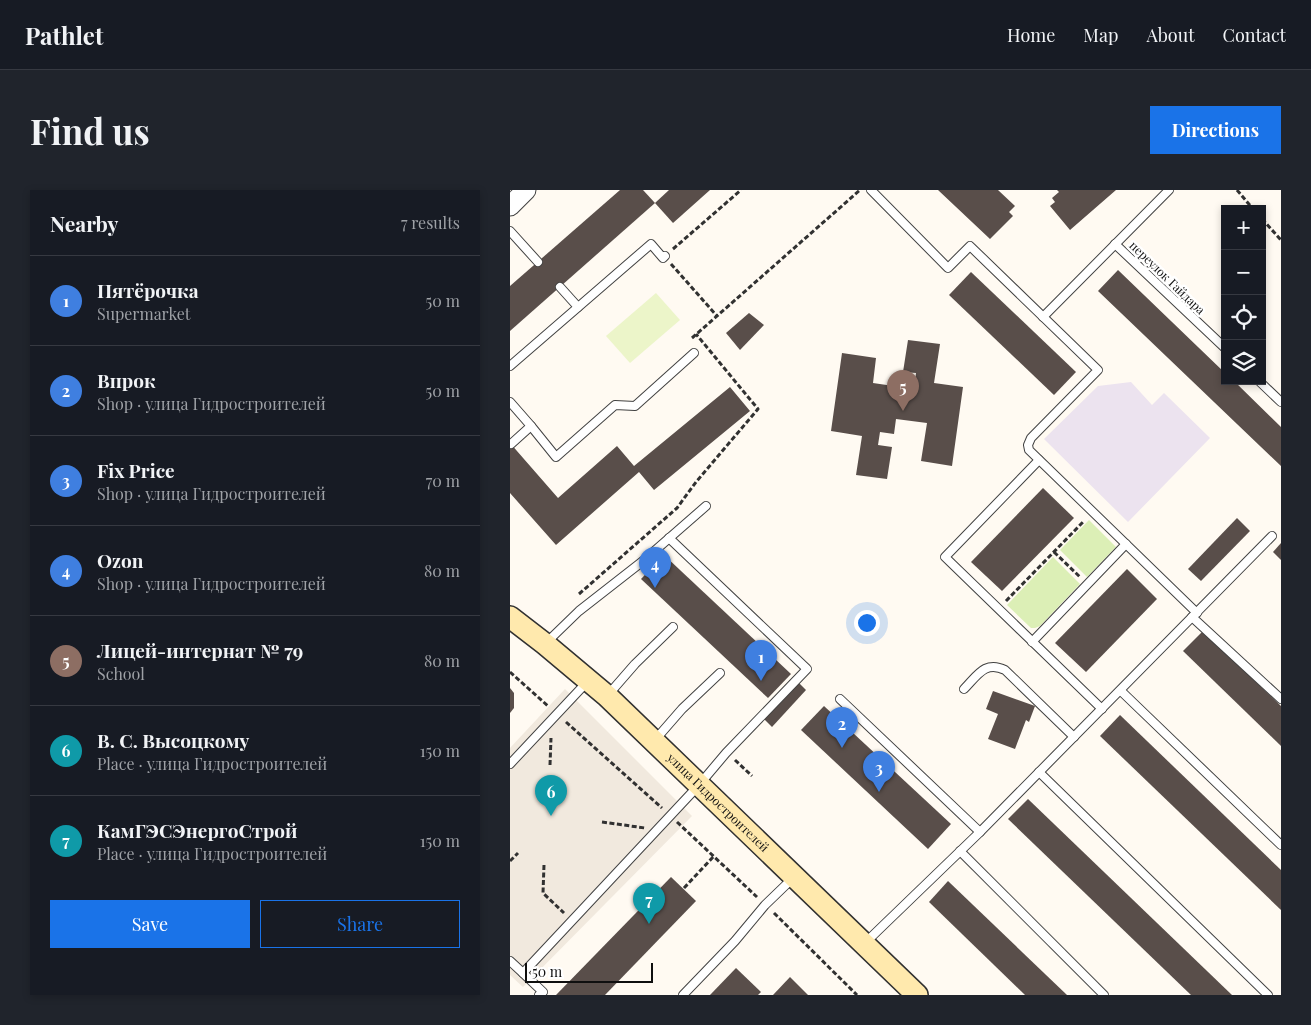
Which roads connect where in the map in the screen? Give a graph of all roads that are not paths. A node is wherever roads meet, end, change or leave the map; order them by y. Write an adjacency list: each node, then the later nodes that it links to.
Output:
1 (526, 190): 4 (street)
2 (871, 190): 11 (lane)
3 (1169, 190): 6 (lane)
4 (510, 206)
5 (510, 231): 8 (lane)
6 (1115, 244): 11 (lane); 12 (lane, переулок Гайдара)
7 (666, 257): 10 (lane)
8 (538, 262)
9 (560, 287): 10 (lane)
10 (578, 307): 14 (lane)
11 (1043, 317): 20 (lane)
12 (1221, 344)
13 (694, 353): 18 (lane)
14 (510, 366)
15 (1263, 385): 17 (lane)
16 (510, 402): 18 (lane)
17 (1281, 402)
18 (531, 426): 19 (lane)
19 (511, 444)
20 (1039, 460): 24 (lane); 28 (lane)
21 (706, 506): 23 (lane)
22 (1272, 536): 25 (lane)
23 (669, 538): 29 (lane); 42 (lane)
24 (1126, 544): 25 (lane); 28 (lane)
25 (1194, 615): 33 (lane); 36 (lane)
26 (510, 618): 29 (main road, улица Гидростроителей)
27 (673, 627): 34 (lane)
28 (1032, 642): 37 (lane)
29 (545, 644): 31 (main road, улица Гидростроителей)
30 (720, 673): 39 (lane)
31 (588, 681): 34 (main road, улица Гидростроителей); 40 (lane)
32 (964, 689): 38 (lane)
33 (1120, 691): 37 (lane); 44 (lane)
34 (607, 696): 39 (main road, улица Гидростроителей)
35 (840, 699): 43 (lane)
36 (1281, 699)
37 (1102, 710): 38 (lane)
38 (1074, 737): 41 (lane)
39 (654, 741): 42 (main road, улица Гидростроителей)
40 (510, 764)
41 (1039, 772): 43 (lane); 54 (lane)
42 (699, 785): 46 (main road, улица Гидростроителей); 49 (lane)
43 (980, 832): 45 (lane)
44 (1281, 845)
45 (960, 851): 47 (lane); 53 (lane)
46 (794, 876): 47 (main road, улица Гидростроителей); 51 (lane)
47 (864, 944): 52 (main road, улица Гидростроителей)
48 (510, 961): 49 (lane)
49 (523, 973): 50 (lane)
50 (539, 995)
51 (683, 995)
52 (917, 995)
53 (1104, 995)
54 (1268, 995)

